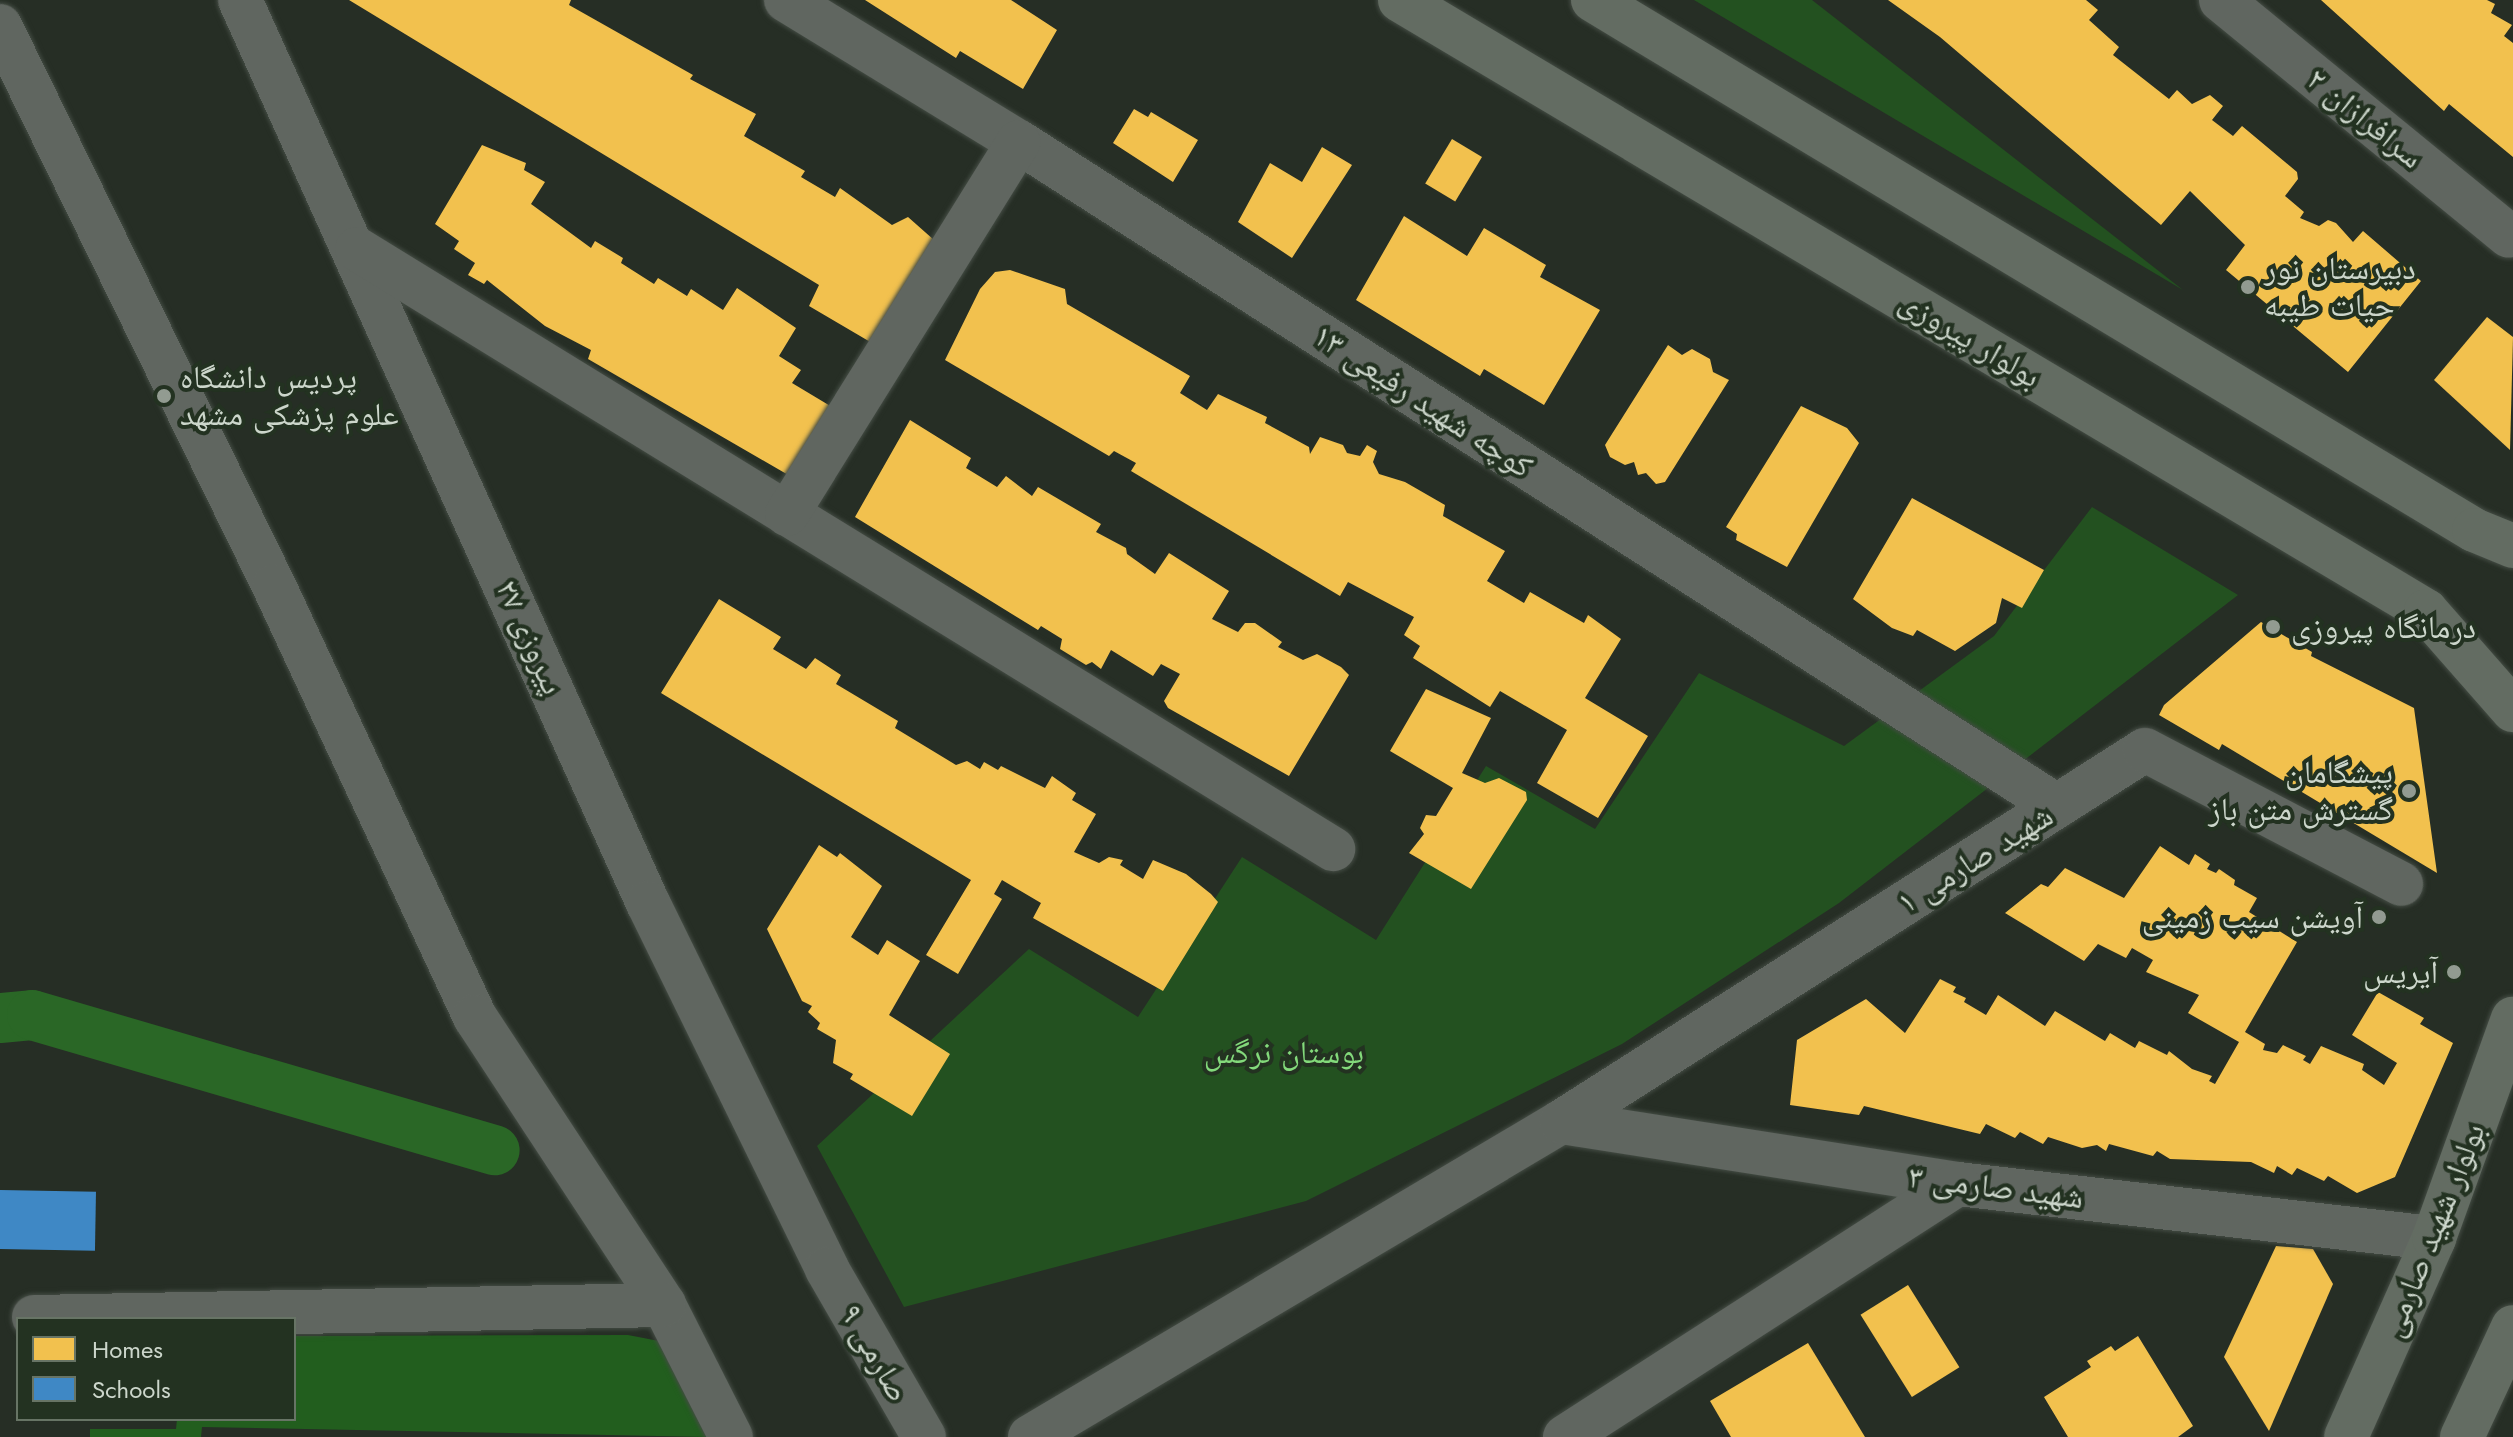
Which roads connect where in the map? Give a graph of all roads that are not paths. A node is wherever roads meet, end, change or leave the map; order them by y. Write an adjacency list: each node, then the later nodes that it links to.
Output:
1 (240, 0): 9 (street, پیروزی ۲۷)
2 (786, 0): 7 (street, کوچه شهید رفیعی ۱۳)
3 (1400, 0): 12 (main road, بولوار پیروزی)
4 (1593, 0): 11 (main road)
5 (2221, 0): 8 (street, سرافرازان ۲)
6 (0, 26): 21 (street)
7 (1019, 142): 10 (street); 13 (street, کوچه شهید رفیعی ۱۳)
8 (2509, 236)
9 (357, 249): 10 (street); 20 (street, پیروزی ۲۷)
10 (787, 514): 14 (street)
11 (2513, 546)
12 (2513, 710)
13 (2057, 806): 15 (street, شهید صارمی ۱); 17 (street, شهید صارمی ۱)
14 (1333, 849)
15 (2401, 884)
16 (2513, 1019): 19 (main road, بولوار شهید صارمی)
17 (1561, 1122): 18 (street, شهید صارمی ۳); 26 (street, شهید صارمی ۱)
18 (1958, 1184): 19 (street, شهید صارمی ۳); 27 (street)
19 (2434, 1238): 28 (main road, بولوار شهید صارمی)
20 (827, 1269): 25 (street, صارمی ۹)
21 (664, 1305): 22 (street); 24 (street)
22 (34, 1317)
23 (2513, 1327): 29 (main road)
24 (731, 1437)
25 (924, 1437)
26 (1030, 1437)
27 (1565, 1437)
28 (2346, 1437)
29 (2462, 1437)

